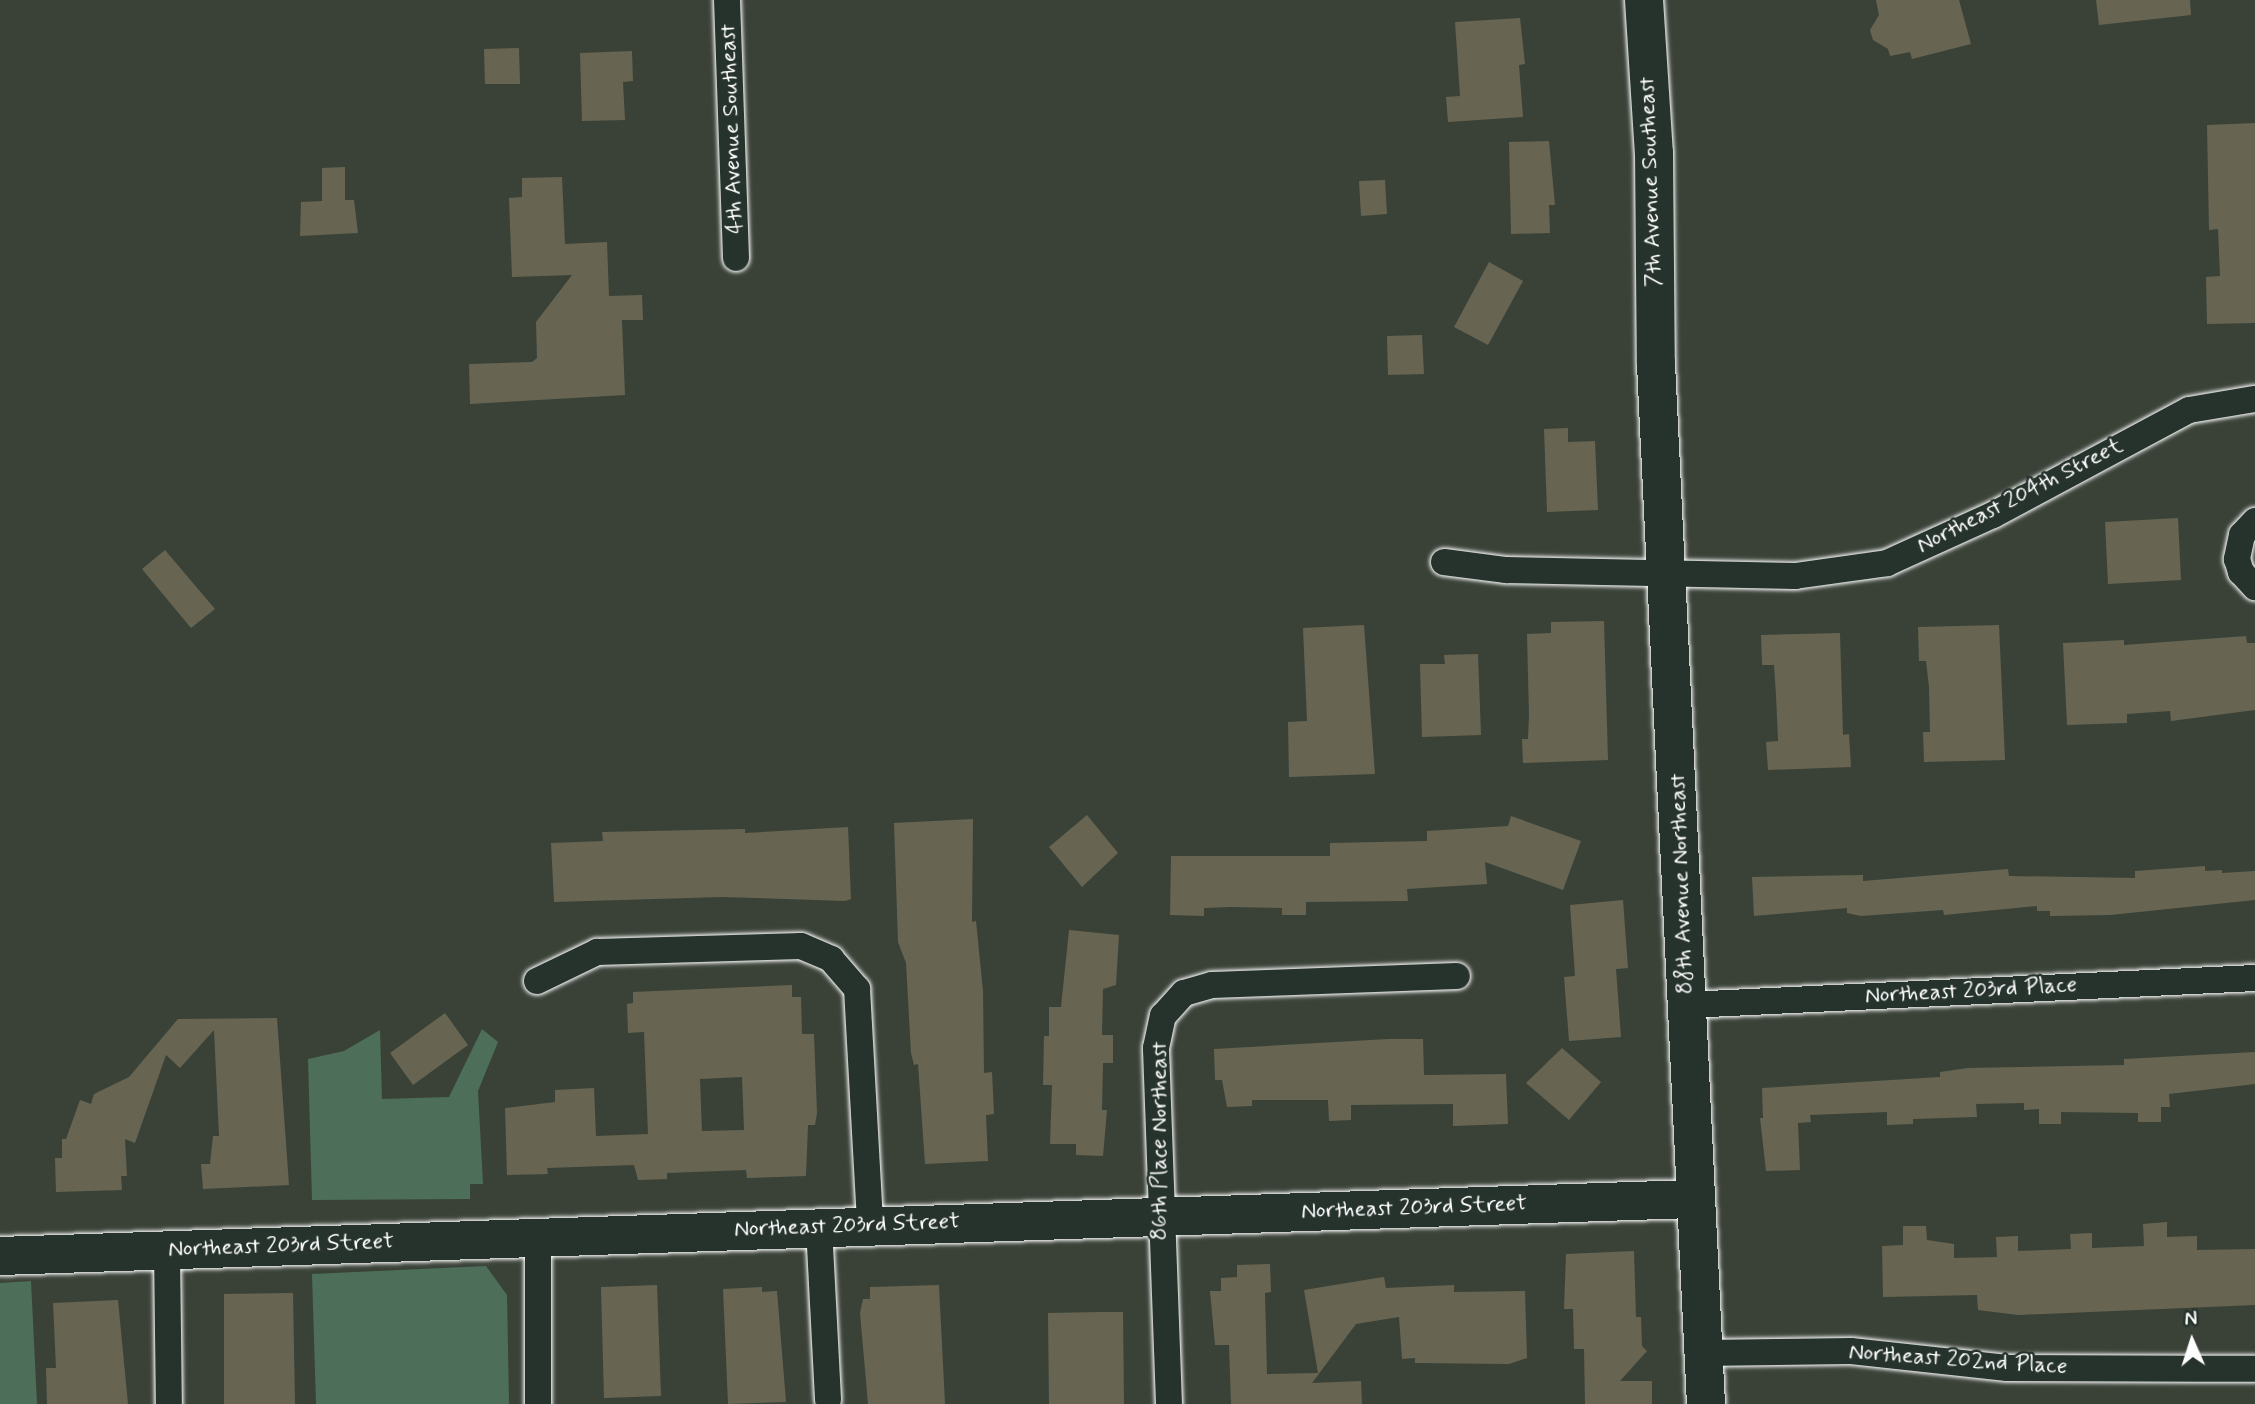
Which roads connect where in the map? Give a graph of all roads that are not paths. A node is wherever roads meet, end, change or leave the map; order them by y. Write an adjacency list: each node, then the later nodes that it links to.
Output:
1 (727, 0): 3 (street, 4th Avenue Southeast)
2 (1644, 0): 4 (street, 7th Avenue Southeast)
3 (736, 258)
4 (1656, 364): 8 (street, 88th Avenue Northeast)
5 (2255, 399): 8 (street, Northeast 204th Street)
6 (2255, 521): 9 (street)
7 (1444, 562): 8 (street, Northeast 204th Street)
8 (1668, 573): 13 (street, 88th Avenue Northeast)
9 (2255, 587)
10 (1457, 976): 15 (street, 86th Place Northeast)
11 (2255, 978): 13 (street, Northeast 203rd Place)
12 (537, 981): 16 (street)
13 (1687, 1005): 14 (street, 88th Avenue Northeast)
14 (1695, 1199): 15 (street, Northeast 203rd Street); 21 (street, 88th Avenue Northeast)
15 (1159, 1215): 16 (street, Northeast 203rd Street); 26 (street, 86th Place Northeast)
16 (870, 1224): 17 (street, Northeast 203rd Street)
17 (819, 1227): 18 (street, Northeast 203rd Street); 23 (street)
18 (538, 1237): 19 (street, Northeast 203rd Street); 25 (street)
19 (167, 1250): 20 (street, Northeast 203rd Street); 24 (street)
20 (0, 1255)
21 (1703, 1353): 22 (street, Northeast 202nd Place); 27 (street, 88th Avenue Northeast)
22 (2255, 1369)
23 (828, 1400)
24 (169, 1404)
25 (538, 1404)
26 (1169, 1404)
27 (1706, 1404)

